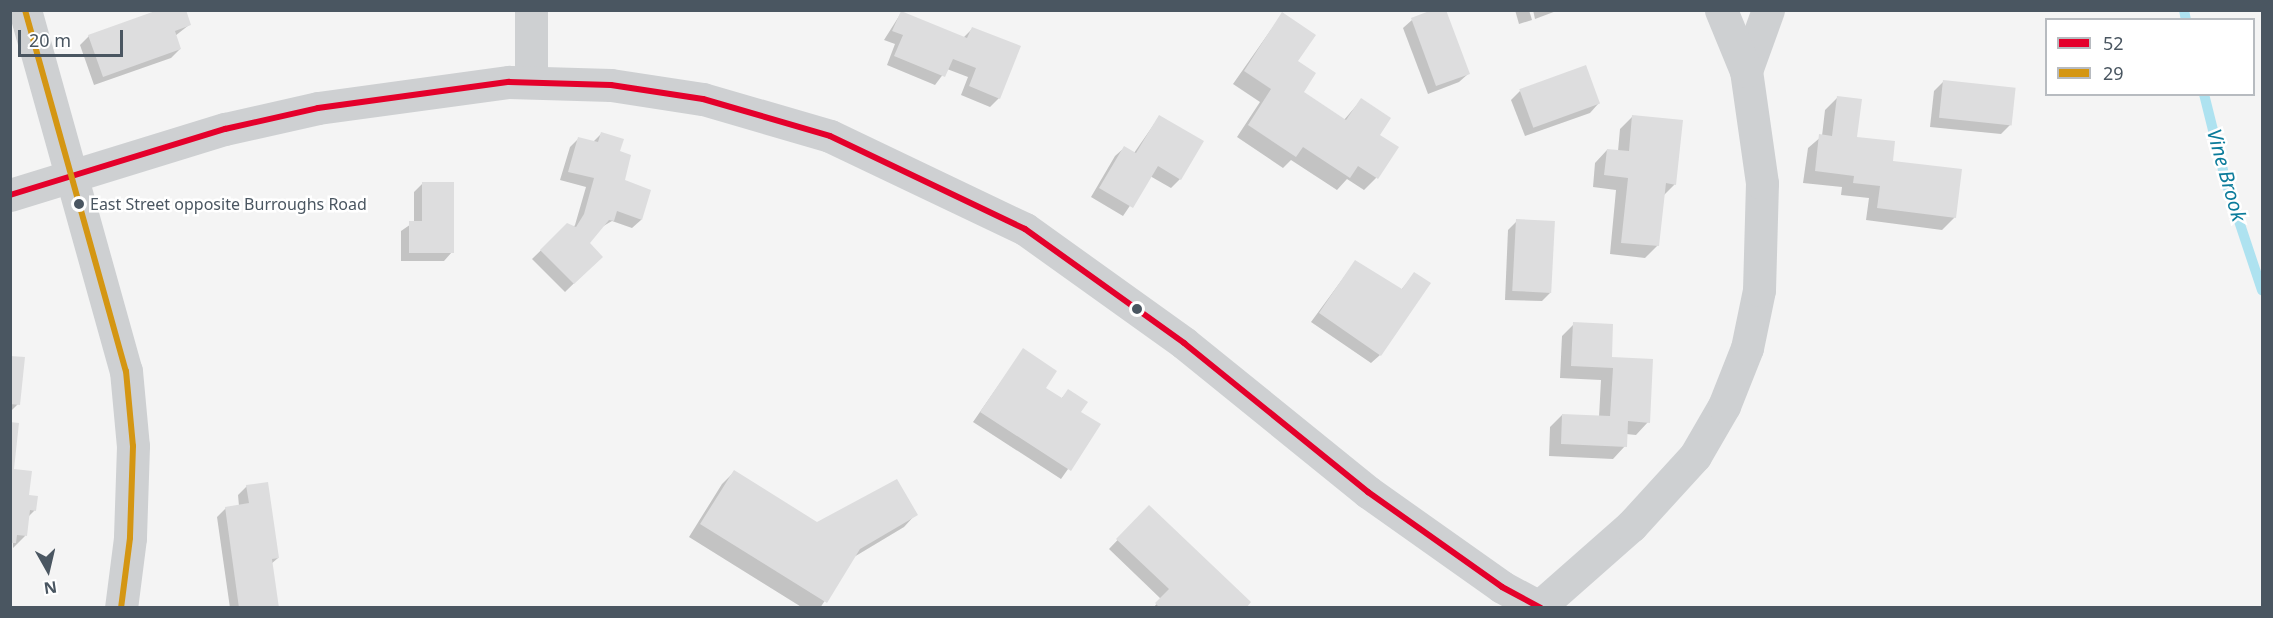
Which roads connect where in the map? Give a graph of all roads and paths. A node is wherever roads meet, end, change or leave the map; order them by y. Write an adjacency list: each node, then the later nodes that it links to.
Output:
1 (25, 10): 7 (street)
2 (531, 10): 6 (street)
3 (1722, 10): 5 (street)
4 (1768, 10): 5 (street)
5 (1746, 71): 9 (street)
6 (531, 82): 7 (street); 9 (street)
7 (69, 177): 8 (street); 10 (street)
8 (10, 195)
9 (1540, 607)
10 (121, 608)

